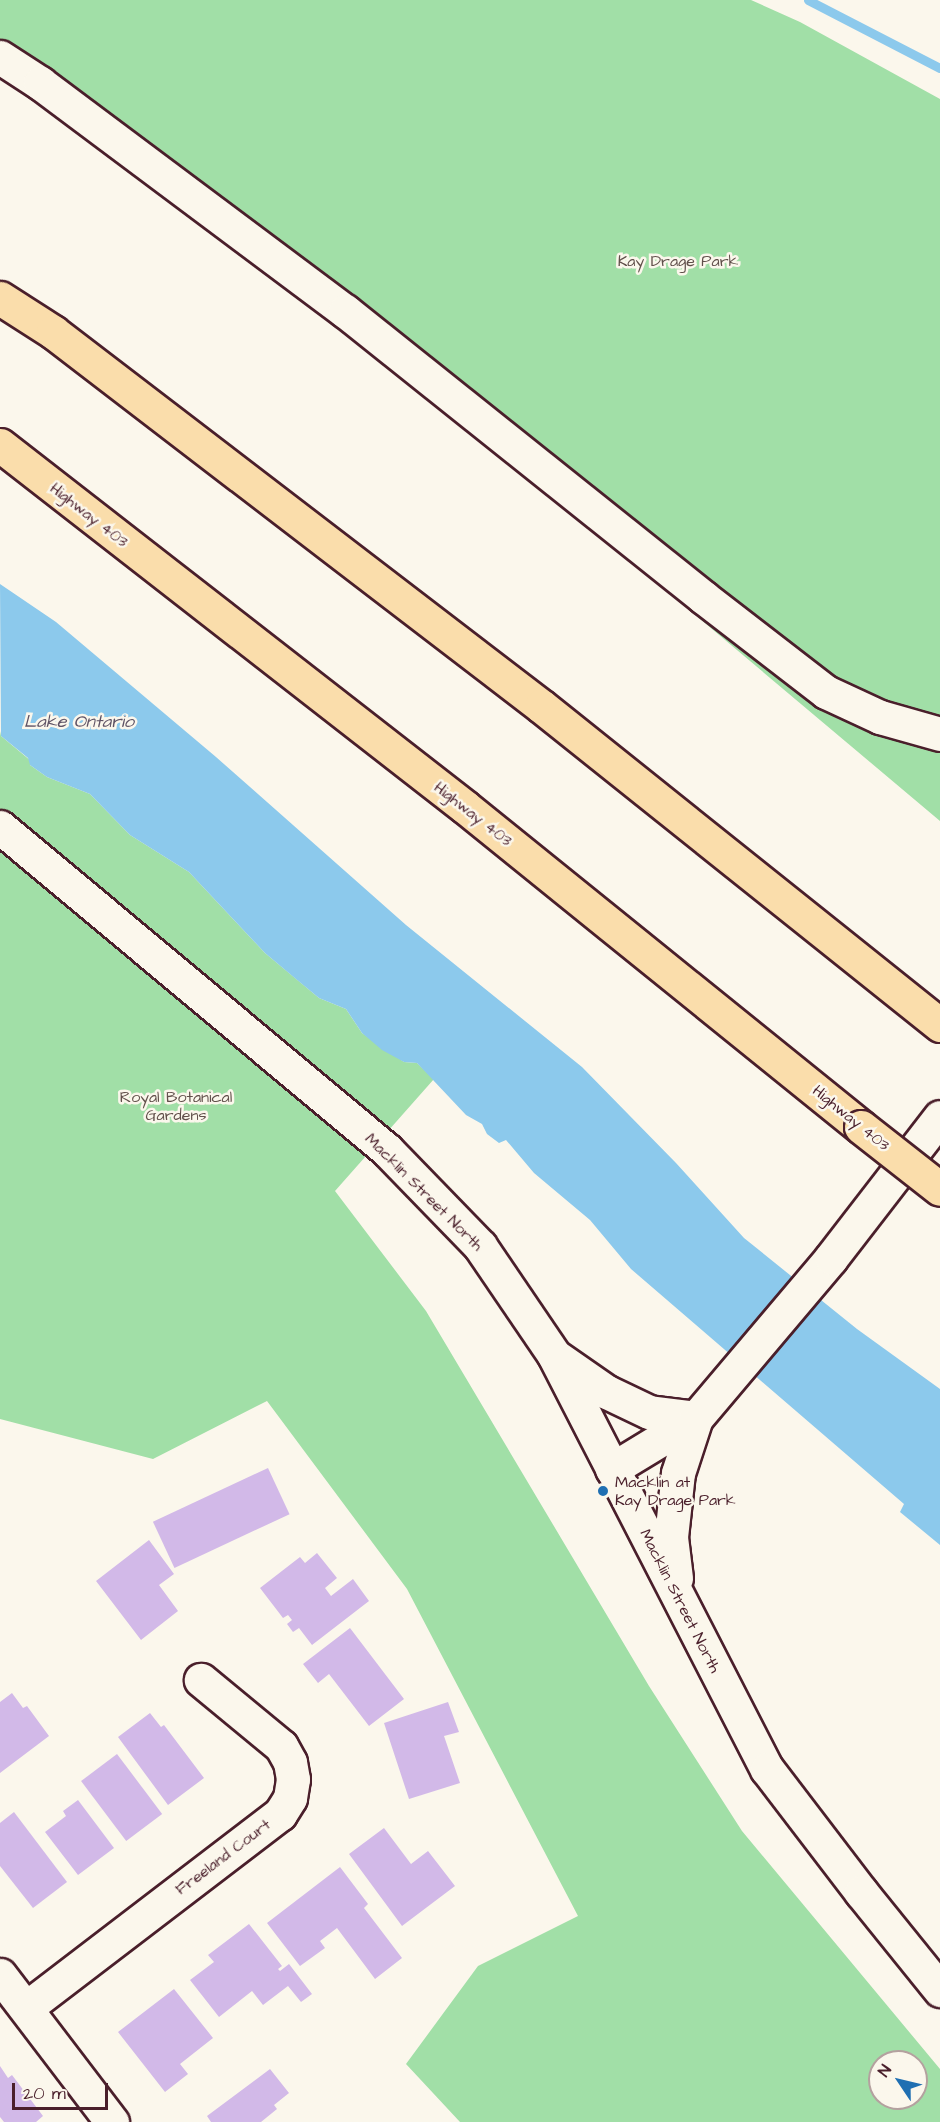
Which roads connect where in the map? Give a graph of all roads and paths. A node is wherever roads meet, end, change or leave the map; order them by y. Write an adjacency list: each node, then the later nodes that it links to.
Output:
1 (0, 57): 4 (street)
2 (0, 298): 6 (highway)
3 (0, 445): 8 (highway, Highway 403, bridge)
4 (940, 734)
5 (0, 827): 9 (street, Macklin Street North)
6 (940, 1025)
7 (940, 1117): 10 (street)
8 (940, 1189)
9 (554, 1355): 10 (street); 11 (street, Macklin Street North)
10 (696, 1418): 11 (street); 12 (street)
11 (612, 1470): 12 (street, Macklin Street North)
12 (679, 1597): 15 (street, Macklin Street North)
13 (201, 1680): 16 (street, Freeland Court)
14 (0, 1975): 16 (street)
15 (940, 1990)
16 (26, 2008): 17 (street)
17 (112, 2122)

